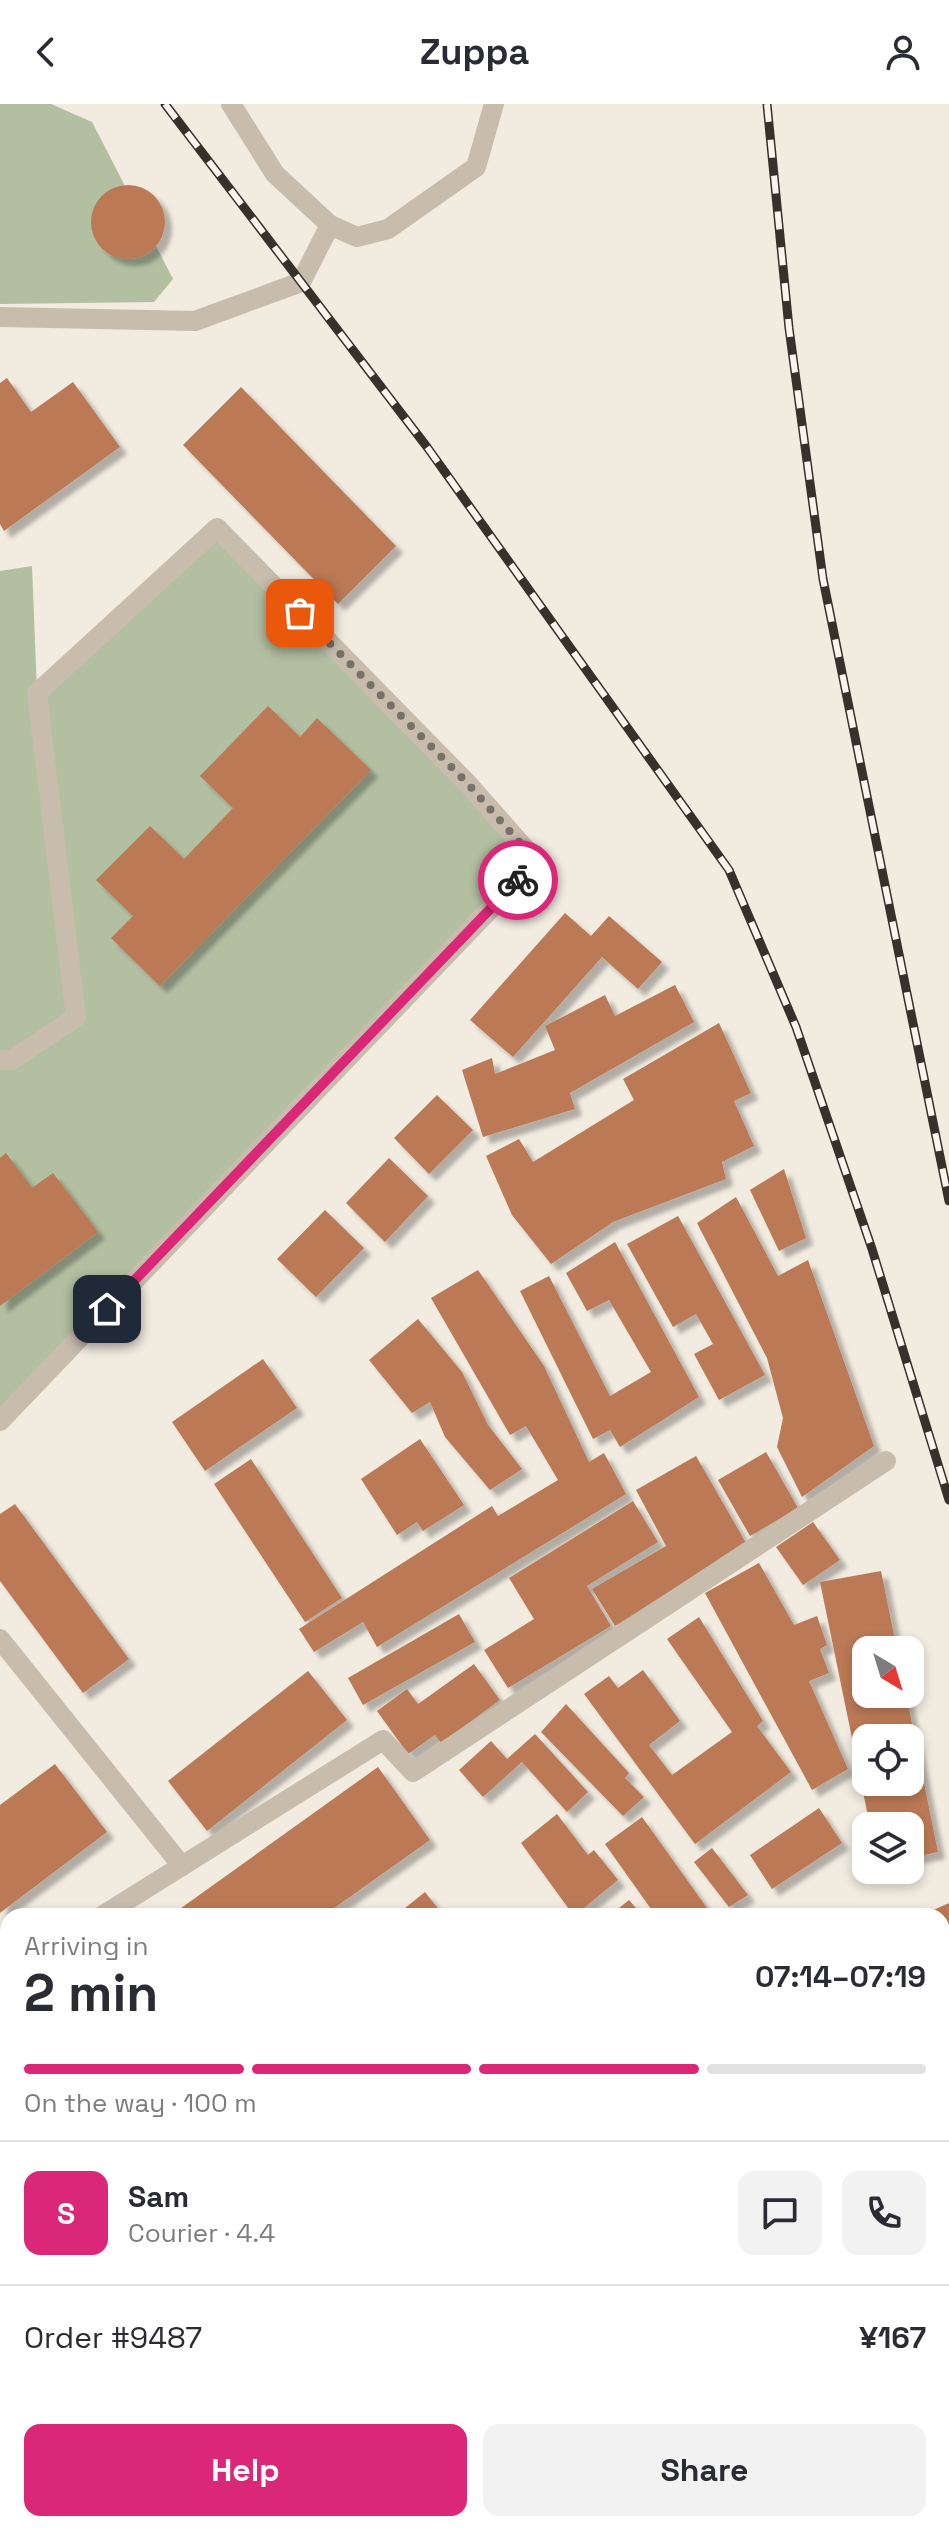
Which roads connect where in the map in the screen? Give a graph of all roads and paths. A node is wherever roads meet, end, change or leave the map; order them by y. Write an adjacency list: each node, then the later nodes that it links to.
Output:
1 (231, 104): 3 (street)
2 (494, 104): 3 (street)
3 (330, 225): 4 (street)
4 (0, 317)
5 (0, 1060): 6 (street)
6 (0, 1421)
7 (886, 1461): 9 (street)
8 (0, 1639): 9 (street)
9 (182, 1866): 10 (street)
10 (115, 1908)

